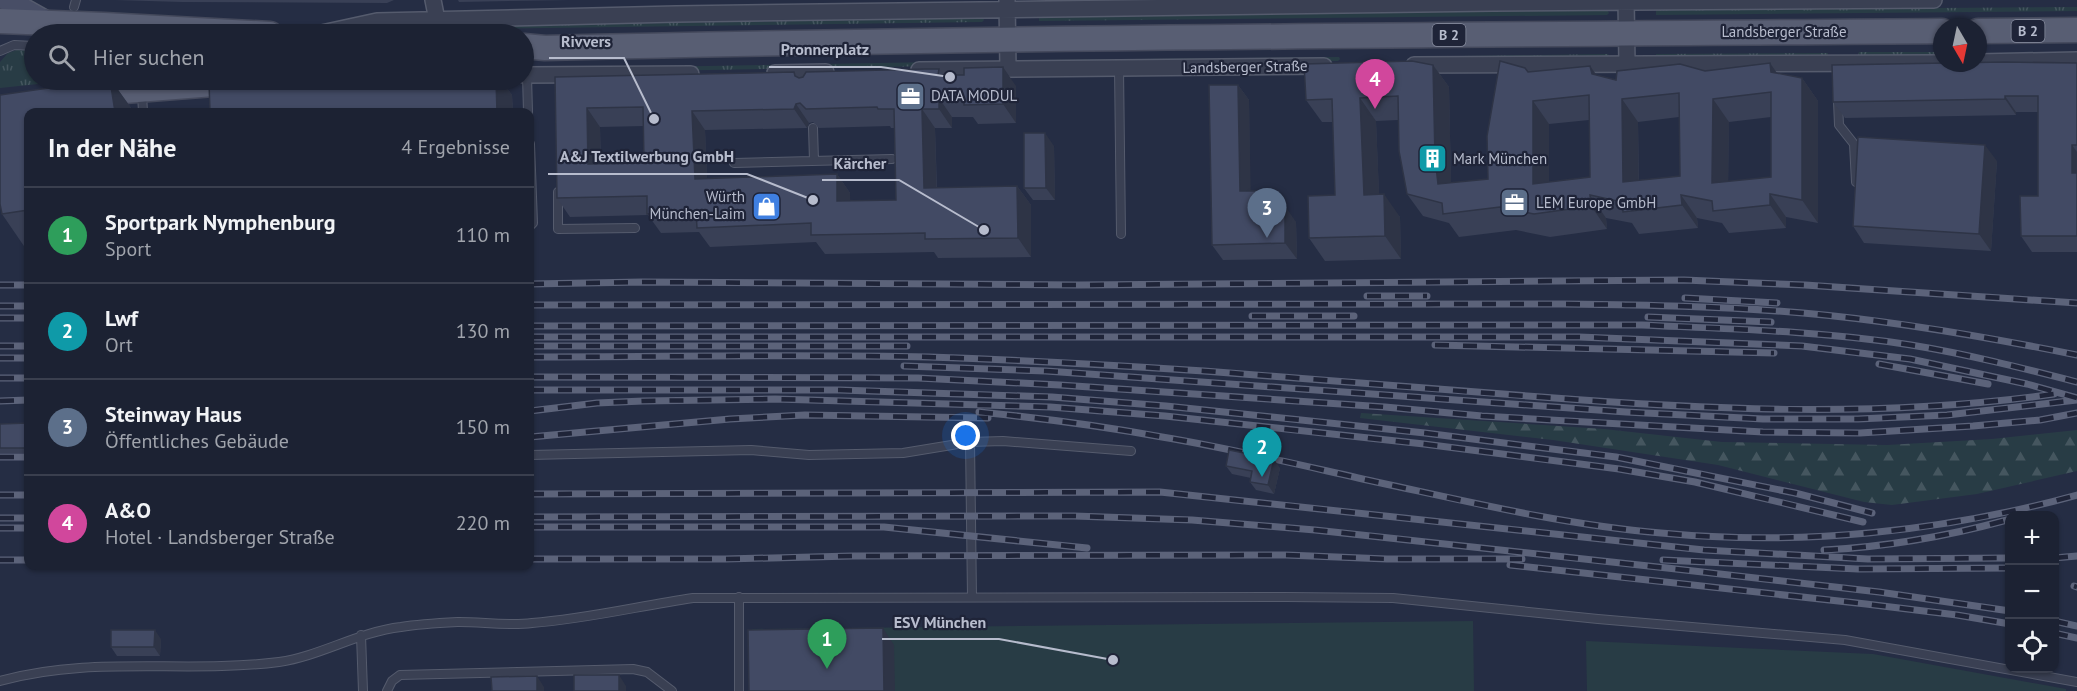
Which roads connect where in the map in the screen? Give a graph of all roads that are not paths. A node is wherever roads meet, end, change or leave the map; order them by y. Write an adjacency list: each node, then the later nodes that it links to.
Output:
1 (7, 0): 12 (main road)
2 (434, 0): 10 (street)
3 (1934, 0): 4 (street, Landsberger Straße)
4 (1625, 1): 6 (street, Landsberger Straße); 18 (street)
5 (1363, 2): 6 (street, Landsberger Straße); 7 (street, Landsberger Straße)
6 (1438, 2)
7 (1277, 3): 8 (street, Landsberger Straße)
8 (1007, 4): 9 (street, Landsberger Straße); 19 (street)
9 (675, 7): 10 (street, Landsberger Straße)
10 (437, 20): 14 (street, Landsberger Straße)
11 (0, 21): 12 (main road)
12 (48, 23): 13 (main road)
13 (56, 24)
14 (363, 24)
15 (2077, 30): 17 (main road, B 2)
16 (1933, 31): 18 (main road, Landsberger Straße / B 2)
17 (1987, 31)
18 (1626, 33): 19 (main road, Landsberger Straße / B 2); 25 (street)
19 (1007, 41): 22 (main road, Landsberger Straße / B 2); 31 (street)
20 (24, 46): 21 (lane)
21 (0, 51)
22 (534, 60)
23 (2077, 60): 24 (street)
24 (1987, 62)
25 (1627, 63): 27 (street, Landsberger Straße); 29 (street, Landsberger Straße)
26 (534, 64): 35 (street)
27 (1933, 64)
28 (1334, 66): 30 (street, Landsberger Straße)
29 (1394, 66)
30 (1119, 68): 31 (street, Landsberger Straße); 51 (lane)
31 (1008, 69): 32 (street, Landsberger Straße)
32 (902, 71)
33 (836, 72): 34 (street)
34 (766, 73)
35 (707, 74)
36 (91, 90): 41 (main road)
37 (111, 90): 42 (main road)
38 (203, 90): 42 (main road)
39 (528, 90): 43 (lane)
40 (1837, 94): 49 (lane)
41 (63, 97)
42 (142, 101)
43 (528, 108)
44 (813, 128): 46 (lane)
45 (892, 159): 46 (lane)
46 (814, 161): 47 (lane)
47 (735, 163)
48 (558, 182): 50 (lane)
49 (1857, 191)
50 (635, 228)
51 (1121, 234)
52 (970, 442): 53 (lane); 54 (lane); 56 (lane)
53 (1131, 451)
54 (534, 455)
55 (739, 597): 56 (lane); 57 (lane); 63 (lane)
56 (972, 597): 59 (lane)
57 (361, 635): 58 (lane); 60 (lane)
58 (0, 681)
59 (2077, 682)
60 (363, 691)
61 (387, 691): 62 (lane)
62 (672, 691)
63 (738, 691)

